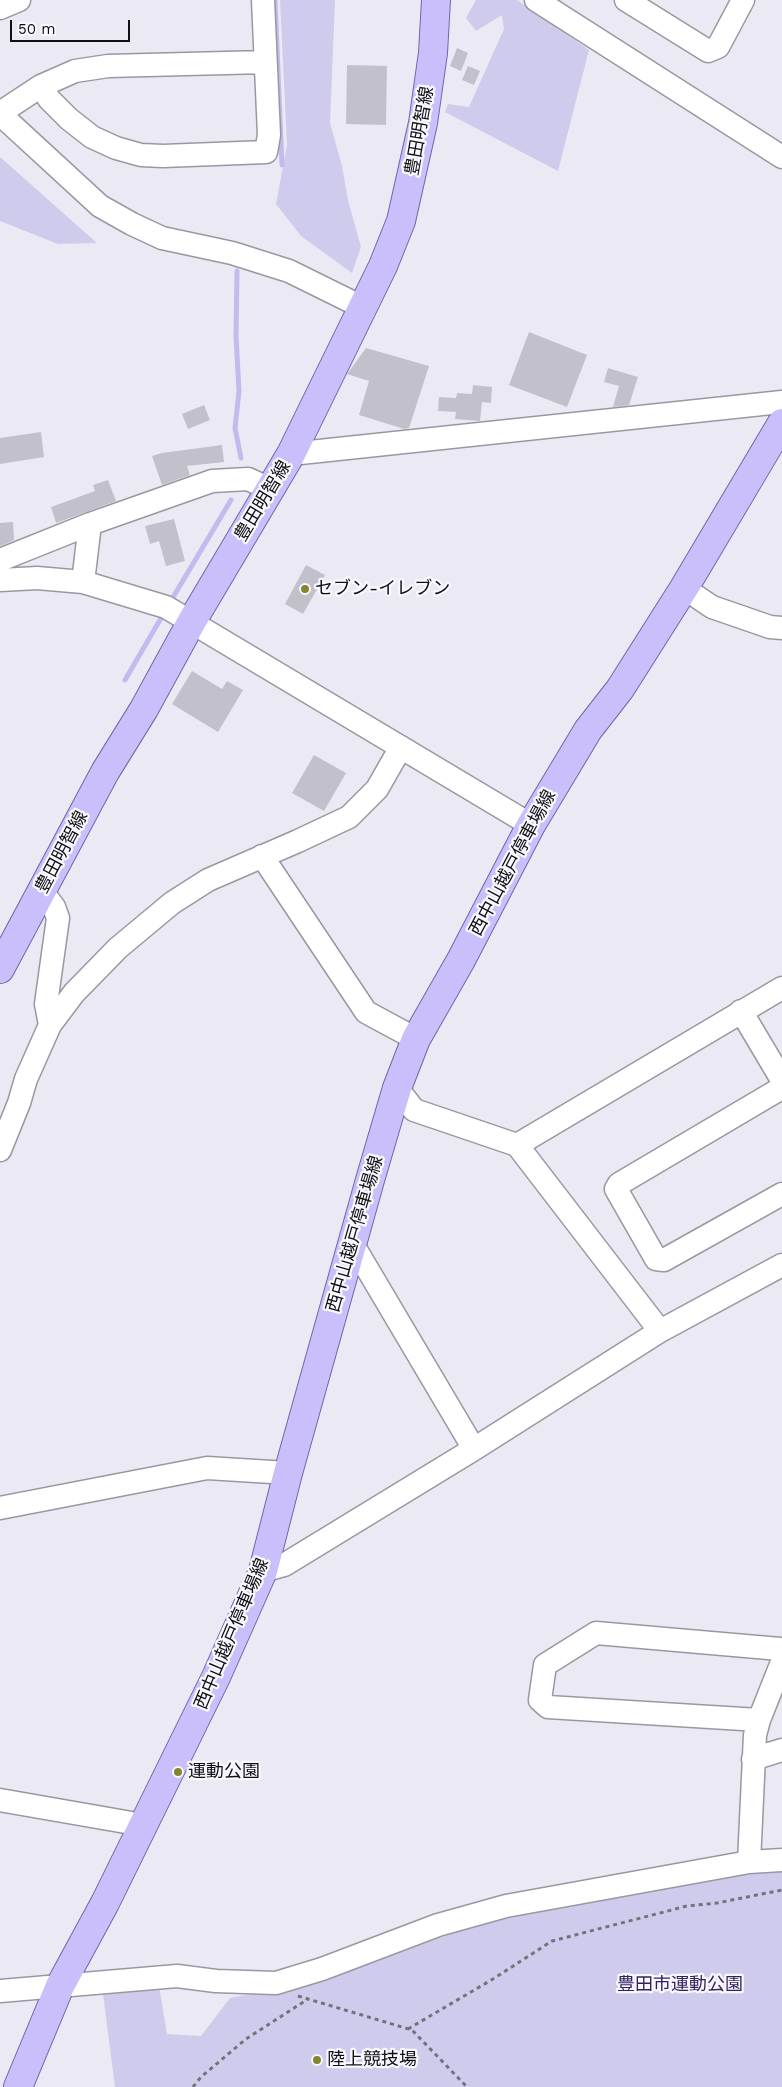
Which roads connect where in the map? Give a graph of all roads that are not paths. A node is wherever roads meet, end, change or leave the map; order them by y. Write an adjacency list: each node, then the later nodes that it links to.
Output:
1 (19, 0): 7 (street)
2 (263, 0): 8 (street)
3 (436, 0): 12 (main road, 豊田明智線)
4 (536, 0): 11 (street)
5 (626, 0): 6 (street)
6 (743, 0)
7 (0, 8)
8 (265, 62): 9 (street); 9 (street)
9 (41, 86): 10 (street)
10 (0, 113): 12 (street)
11 (782, 157)
12 (364, 308): 15 (main road, 豊田明智線)
13 (782, 402): 15 (street)
14 (782, 423): 21 (main road, 西中山越戸停車場線)
15 (291, 454): 16 (main road, 豊田明智線)
16 (270, 489): 17 (street); 22 (main road, 豊田明智線)
17 (90, 524): 18 (street); 20 (street)
18 (0, 560)
19 (0, 580): 20 (street)
20 (83, 582): 22 (street)
21 (684, 588): 23 (street); 25 (main road, 西中山越戸停車場線)
22 (192, 621): 24 (street); 27 (main road, 豊田明智線)
23 (782, 628)
24 (401, 747): 25 (street); 26 (street)
25 (531, 825): 32 (main road, 西中山越戸停車場線)
26 (262, 856): 31 (street); 32 (street)
27 (41, 890): 28 (main road, 豊田明智線); 31 (street)
28 (0, 969)
29 (782, 988): 30 (street)
30 (741, 1011): 34 (street); 36 (street)
31 (50, 1025): 35 (street)
32 (416, 1038): 33 (main road, 西中山越戸停車場線)
33 (397, 1088): 34 (street); 37 (main road, 西中山越戸停車場線)
34 (517, 1145): 39 (street)
35 (0, 1150)
36 (782, 1194)
37 (352, 1243): 40 (street); 41 (main road, 西中山越戸停車場線)
38 (782, 1265): 39 (street)
39 (660, 1331): 40 (street)
40 (474, 1449): 43 (street)
41 (288, 1473): 42 (street); 43 (main road, 西中山越戸停車場線)
42 (0, 1508)
43 (263, 1571): 50 (main road, 西中山越戸停車場線)
44 (782, 1653): 46 (street)
45 (782, 1662): 46 (street)
46 (759, 1720): 48 (street)
47 (782, 1750): 48 (street)
48 (753, 1759): 52 (street)
49 (0, 1800): 50 (street)
50 (143, 1825): 53 (main road, 西中山越戸停車場線)
51 (782, 1860): 52 (street)
52 (749, 1862): 53 (street)
53 (60, 1986): 54 (street); 55 (main road, 西中山越戸停車場線)
54 (0, 1991)
55 (18, 2087)

